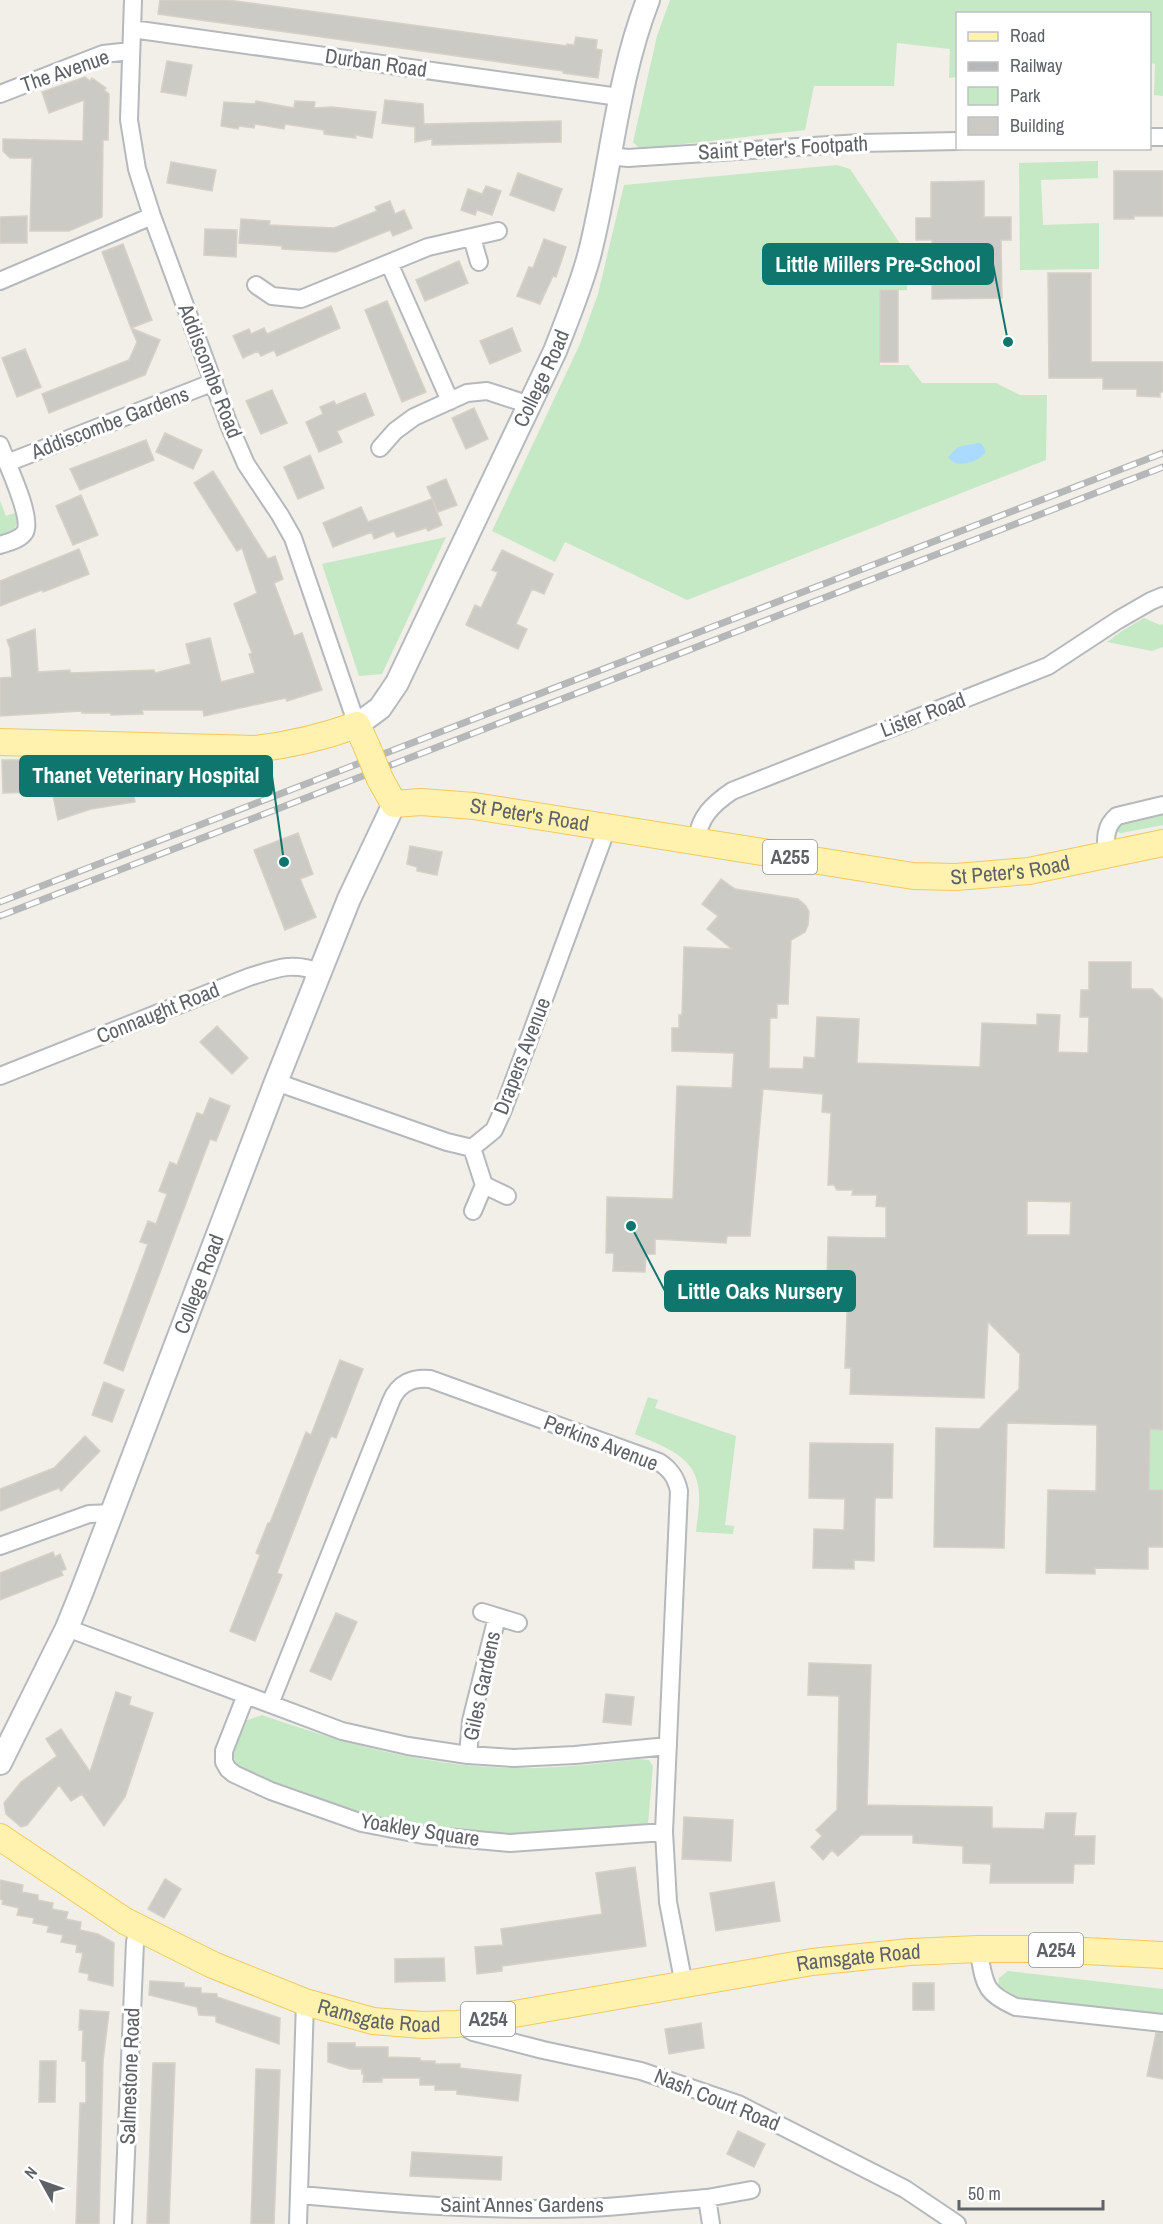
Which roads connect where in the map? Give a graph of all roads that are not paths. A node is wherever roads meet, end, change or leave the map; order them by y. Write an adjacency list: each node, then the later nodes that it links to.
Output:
1 (133, 0): 3 (street, Addiscombe Road)
2 (648, 0): 6 (main road, College Road)
3 (132, 29): 4 (street, Addiscombe Road); 6 (street, Durban Road)
4 (131, 51): 5 (street, The Avenue); 9 (street, Addiscombe Road)
5 (0, 94)
6 (619, 97): 8 (main road, College Road)
7 (956, 141): 8 (street, Saint Peter's Footpath)
8 (609, 156): 18 (main road, College Road)
9 (152, 216): 14 (street); 16 (street, Addiscombe Road)
10 (498, 231): 11 (street)
11 (472, 238): 12 (street); 13 (street)
12 (479, 262)
13 (389, 263): 15 (street); 17 (street)
14 (0, 281)
15 (256, 285)
16 (214, 382): 21 (street, Addiscombe Gardens); 24 (street, Addiscombe Road)
17 (450, 401): 18 (street); 20 (street)
18 (530, 405): 24 (main road, College Road)
19 (0, 445): 21 (street, Addiscombe Gardens)
20 (380, 448)
21 (7, 463): 22 (street, Addiscombe Gardens)
22 (0, 545)
23 (1163, 596): 29 (street, Lister Road)
24 (362, 736): 25 (main road); 26 (main road, bridge)
25 (0, 742)
26 (394, 804): 28 (main road, St Peter's Road / A255); 32 (main road, College Road)
27 (1163, 805): 31 (street)
28 (607, 828): 29 (main road, St Peter's Road / A255); 35 (street, Drapers Avenue)
29 (697, 840): 31 (main road, St Peter's Road / A255)
30 (1163, 843): 31 (main road, St Peter's Road / A255)
31 (1107, 854)
32 (319, 972): 33 (street, Connaught Road); 34 (main road, College Road)
33 (0, 1076)
34 (276, 1082): 35 (street); 39 (main road, College Road)
35 (472, 1148): 36 (street)
36 (484, 1185): 37 (street); 38 (street)
37 (507, 1196)
38 (473, 1211)
39 (113, 1513): 40 (street); 42 (main road, College Road)
40 (0, 1546)
41 (518, 1623): 46 (street, Giles Gardens)
42 (67, 1628): 43 (street); 47 (main road, College Road)
43 (246, 1695): 44 (street); 48 (street, Yoakley Square)
44 (270, 1704): 45 (street, Perkins Avenue); 46 (street)
45 (668, 1746): 46 (street); 48 (street, Perkins Avenue)
46 (468, 1755)
47 (0, 1763)
48 (664, 1832): 53 (street, Perkins Avenue)
49 (0, 1837): 50 (main road, Ramsgate Road / A254)
50 (138, 1929): 54 (main road, Ramsgate Road / A254); 60 (street, Salmestone Road)
51 (978, 1948): 52 (main road, Ramsgate Road / A254); 53 (main road, Ramsgate Road / A254); 55 (street)
52 (1163, 1955)
53 (684, 1985): 56 (main road, Ramsgate Road / A254)
54 (305, 2002): 56 (main road, Ramsgate Road / A254); 58 (street)
55 (1163, 2023)
56 (458, 2024): 63 (street, Nash Court Road)
57 (751, 2190): 59 (street, Saint Annes Gardens)
58 (301, 2195): 59 (street, Saint Annes Gardens); 61 (street)
59 (707, 2198): 62 (street)
60 (123, 2224)
61 (298, 2224)
62 (711, 2224)
63 (957, 2224)

